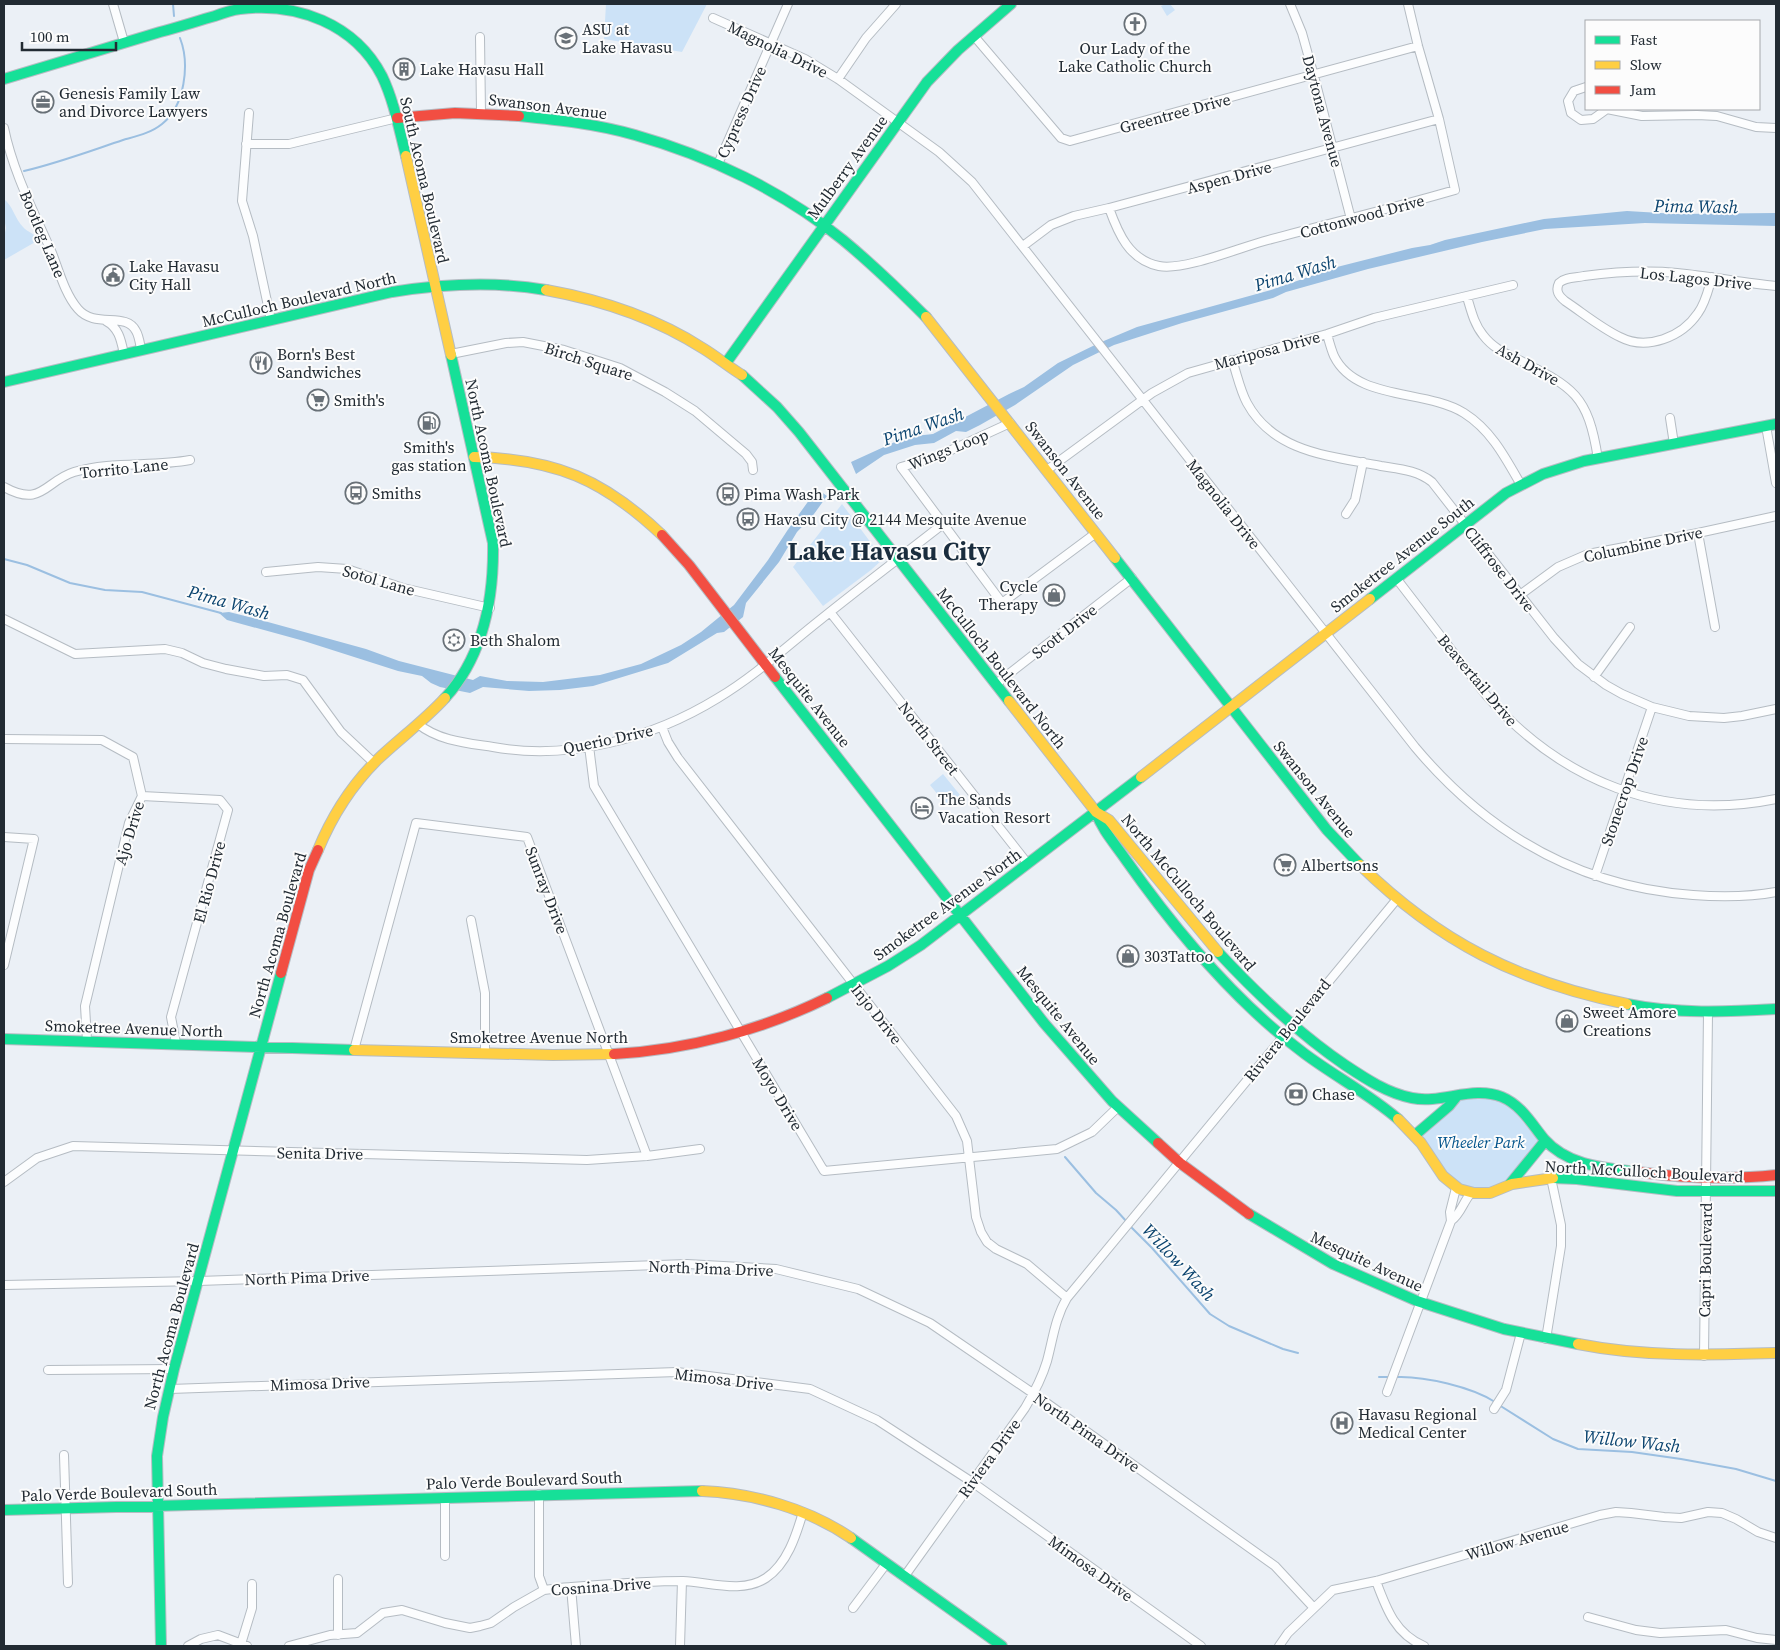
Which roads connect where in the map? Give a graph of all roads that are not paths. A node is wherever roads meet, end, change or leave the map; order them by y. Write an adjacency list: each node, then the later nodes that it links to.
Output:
1 (113, 4): 10 (street)
2 (788, 4): 11 (street, Cypress Drive)
3 (896, 4): 15 (street)
4 (1011, 4): 9 (main road, Mulberry Avenue)
5 (1290, 4): 13 (street, Daytona Avenue)
6 (1408, 4): 12 (street, Cottonwood Drive)
7 (713, 18): 11 (street, Magnolia Drive)
8 (480, 36): 20 (street)
9 (974, 36): 13 (street, Greentree Drive); 24 (main road, Mulberry Avenue)
10 (124, 42): 14 (main road, South Acoma Boulevard); 21 (main road, South Acoma Boulevard)
11 (771, 44): 15 (street, Magnolia Drive); 29 (street, Cypress Drive)
12 (1418, 46): 13 (street, Greentree Drive); 22 (street, Cottonwood Drive)
13 (1314, 76): 28 (street, Daytona Avenue)
14 (4, 78)
15 (838, 79): 24 (street, Magnolia Drive)
16 (1585, 87): 17 (street)
17 (1604, 110)
18 (1611, 110): 26 (street)
19 (249, 113): 27 (street)
20 (481, 113): 21 (main road, Swanson Avenue); 29 (main road, Swanson Avenue)
21 (397, 118): 27 (street, Swanson Avenue); 36 (main road, South Acoma Boulevard)
22 (1439, 119): 28 (street, Aspen Drive); 31 (street, Cottonwood Drive)
23 (1776, 119): 26 (street)
24 (898, 123): 32 (main road, Mulberry Avenue); 33 (street, Magnolia Drive)
25 (4, 128): 40 (street, Bootleg Lane)
26 (1775, 128)
27 (246, 144): 39 (street)
28 (1334, 148): 30 (street, Aspen Drive); 31 (street, Daytona Avenue)
29 (718, 164): 32 (main road, Swanson Avenue)
30 (1110, 208): 31 (street, Cottonwood Drive); 33 (street, Aspen Drive)
31 (1351, 219)
32 (824, 224): 46 (main road, Mulberry Avenue); 50 (main road, Swanson Avenue)
33 (1024, 246): 48 (street, Magnolia Drive)
34 (1712, 277): 34 (street, Los Lagos Drive); 37 (street, Los Lagos Drive)
35 (1512, 285): 38 (street, Mariposa Drive)
36 (434, 286): 39 (main road, McCulloch Boulevard North); 44 (main road, North Acoma Boulevard); 46 (main road, McCulloch Boulevard North)
37 (1776, 286)
38 (1467, 296): 41 (street, Mariposa Drive); 55 (street, Ash Drive)
39 (272, 320): 42 (main road, McCulloch Boulevard North)
40 (106, 321): 42 (street, Bootleg Lane); 43 (street)
41 (1327, 334): 45 (street, Mariposa Drive); 61 (street)
42 (141, 349): 43 (main road, McCulloch Boulevard North)
43 (124, 354): 47 (main road, McCulloch Boulevard North)
44 (450, 354): 54 (main road, North Acoma Boulevard); 58 (street, Birch Square)
45 (1232, 360): 48 (street, Mariposa Drive); 57 (street, Cliffrose Drive)
46 (726, 363): 69 (main road, McCulloch Boulevard North)
47 (4, 382)
48 (1142, 401): 59 (street, Mariposa Drive); 79 (street, Magnolia Drive)
49 (1670, 418): 53 (street)
50 (1006, 419): 59 (main road, Swanson Avenue); 65 (street, Wings Loop)
51 (1776, 424): 52 (main road, Smoketree Avenue South)
52 (1766, 426): 53 (main road, Smoketree Avenue South); 60 (street)
53 (1674, 444): 55 (main road, Smoketree Avenue South)
54 (474, 457): 74 (main road, North Acoma Boulevard); 80 (main road, Mesquite Avenue)
55 (1598, 459): 61 (main road, Smoketree Avenue South)
56 (190, 460): 62 (street, Torrito Lane)
57 (1363, 462): 63 (street); 66 (street, Cliffrose Drive)
58 (753, 470)
59 (1047, 470): 67 (main road, Swanson Avenue)
60 (1776, 482)
61 (1521, 485): 66 (main road, Smoketree Avenue South)
62 (4, 487)
63 (1346, 514)
64 (1776, 516): 68 (street, Columbine Drive)
65 (943, 524): 67 (street, Wings Loop); 69 (street, Querio Drive)
66 (1465, 524): 72 (main road, Smoketree Avenue South); 73 (street, Cliffrose Drive)
67 (1096, 533): 71 (main road, Swanson Avenue)
68 (1698, 533): 73 (street, Columbine Drive); 77 (street)
69 (898, 559): 75 (street, Querio Drive); 82 (main road, McCulloch Boulevard North)
70 (266, 572): 74 (street, Sotol Lane)
71 (1132, 578): 82 (street, Scott Drive); 83 (main road, Swanson Avenue)
72 (1396, 578): 79 (main road, Smoketree Avenue South); 91 (street, Beavertail Drive)
73 (1520, 595): 81 (street, Cliffrose Drive)
74 (490, 608): 86 (main road, North Acoma Boulevard)
75 (830, 612): 80 (street, Querio Drive); 96 (street, North Street)
76 (4, 620): 90 (street)
77 (1715, 627)
78 (1630, 628): 81 (street)
79 (1325, 632): 83 (main road, Smoketree Avenue South); 97 (street, Magnolia Drive)
80 (765, 664): 87 (street, Querio Drive); 100 (main road, Mesquite Avenue)
81 (1594, 677): 84 (street, Cliffrose Drive)
82 (996, 684): 94 (main road, McCulloch Boulevard North)
83 (1230, 706): 94 (main road, Smoketree Avenue South); 99 (main road, Swanson Avenue)
84 (1652, 707): 85 (street, Cliffrose Drive); 91 (street, Stonecrop Drive)
85 (1776, 709)
86 (418, 724): 89 (street, Querio Drive); 90 (main road, North Acoma Boulevard)
87 (662, 727): 89 (street, Querio Drive); 105 (street, Injo Drive)
88 (4, 739): 92 (street, Ajo Drive)
89 (589, 746): 109 (street, Moyo Drive)
90 (374, 763): 114 (main road, North Acoma Boulevard)
91 (1624, 791): 93 (street, Beavertail Drive); 97 (street, Stonecrop Drive)
92 (142, 796): 112 (street, Ajo Drive); 113 (street, El Rio Drive)
93 (1776, 799)
94 (1096, 812): 96 (main road, Smoketree Avenue North); 102 (main road, North McCulloch Boulevard); 103 (main road, North McCulloch Boulevard)
95 (4, 837): 104 (street)
96 (1028, 864): 100 (main road, Smoketree Avenue North)
97 (1596, 876): 98 (street, Magnolia Drive)
98 (1776, 892)
99 (1397, 899): 107 (main road, Swanson Avenue); 108 (street, Riviera Boulevard)
100 (961, 916): 105 (main road, Smoketree Avenue North); 119 (main road, Mesquite Avenue)
101 (471, 920): 116 (street)
102 (1180, 931): 103 (main road); 110 (main road, North McCulloch Boulevard)
103 (1214, 950): 108 (main road, North McCulloch Boulevard)
104 (4, 965)
105 (856, 985): 109 (main road, Smoketree Avenue North); 125 (street, Injo Drive)
106 (1776, 1009): 107 (main road, Swanson Avenue)
107 (1708, 1013): 129 (street, Capri Boulevard)
108 (1292, 1026): 110 (street, Riviera Boulevard); 118 (main road, North McCulloch Boulevard)
109 (742, 1032): 117 (main road, Smoketree Avenue North); 125 (street, Moyo Drive)
110 (1283, 1036): 120 (main road); 126 (street, Riviera Boulevard)
111 (4, 1038): 112 (main road, Smoketree Avenue North)
112 (87, 1040): 113 (main road, Smoketree Avenue North)
113 (176, 1043): 114 (main road, Smoketree Avenue North)
114 (261, 1048): 115 (main road, Smoketree Avenue North); 123 (main road, North Acoma Boulevard)
115 (354, 1050): 116 (main road, Smoketree Avenue North); 117 (street, Sunray Drive)
116 (485, 1053): 117 (main road, Smoketree Avenue North)
117 (609, 1054): 124 (street, Sunray Drive)
118 (1457, 1096): 120 (main road); 121 (main road)
119 (1118, 1107): 125 (street, Moyo Drive); 126 (main road, Mesquite Avenue)
120 (1415, 1135): 132 (main road)
121 (1545, 1140): 129 (main road); 131 (main road)
122 (700, 1149): 124 (street, Senita Drive)
123 (233, 1151): 124 (street, Senita Drive); 130 (street, Senita Drive); 137 (main road, North Acoma Boulevard)
124 (647, 1156)
125 (969, 1158): 139 (street, Injo Drive)
126 (1179, 1163): 139 (street, Riviera Drive); 140 (main road, Mesquite Avenue)
127 (1776, 1175): 129 (main road, North McCulloch Boulevard)
128 (1551, 1178): 131 (main road, North McCulloch Boulevard); 134 (main road, North McCulloch Boulevard); 142 (street)
129 (1707, 1178): 134 (street, Capri Boulevard)
130 (4, 1182)
131 (1510, 1184): 135 (main road)
132 (1456, 1188): 135 (main road); 136 (street)
133 (1776, 1191): 134 (main road, North McCulloch Boulevard)
134 (1706, 1192): 144 (street, Capri Boulevard)
135 (1471, 1193): 136 (street)
136 (1451, 1221): 140 (street)
137 (198, 1281): 138 (street, North Pima Drive); 145 (main road, North Acoma Boulevard); 149 (street, North Pima Drive)
138 (4, 1285)
139 (1067, 1298): 149 (street, Riviera Drive)
140 (1420, 1302): 141 (main road, Mesquite Avenue); 148 (street)
141 (1521, 1334): 142 (main road, Mesquite Avenue); 150 (street)
142 (1546, 1339): 144 (main road, Mesquite Avenue)
143 (1776, 1354): 144 (main road, Mesquite Avenue)
144 (1704, 1356)
145 (174, 1369): 146 (street); 147 (main road, North Acoma Boulevard)
146 (48, 1370)
147 (170, 1389): 152 (street, Mimosa Drive); 155 (main road, North Acoma Boulevard)
148 (1387, 1392)
149 (1034, 1394): 152 (street, Riviera Drive); 171 (street, North Pima Drive)
150 (1494, 1408)
151 (64, 1455): 156 (street)
152 (972, 1482): 162 (street, Riviera Drive); 182 (street, Mimosa Drive)
153 (539, 1494): 154 (main road, Palo Verde Boulevard South); 158 (main road, Palo Verde Boulevard South); 169 (street)
154 (445, 1497): 155 (main road, Palo Verde Boulevard South); 160 (street)
155 (157, 1506): 156 (main road, Palo Verde Boulevard South); 176 (main road, North Acoma Boulevard)
156 (66, 1508): 157 (main road, Palo Verde Boulevard South); 166 (street)
157 (4, 1510)
158 (803, 1512): 161 (main road, Palo Verde Boulevard South); 164 (street, Cosnina Drive)
159 (1776, 1538): 165 (street, Willow Avenue)
160 (446, 1556)
161 (886, 1564): 162 (main road, Palo Verde Boulevard South); 170 (street)
162 (904, 1577): 181 (main road, Palo Verde Boulevard South)
163 (338, 1579): 173 (street)
164 (682, 1581): 168 (street, Cosnina Drive); 180 (street)
165 (1376, 1581): 171 (street, Willow Avenue); 184 (street)
166 (68, 1583)
167 (252, 1584): 175 (street)
168 (571, 1587): 169 (street, Cosnina Drive); 179 (street)
169 (544, 1590): 173 (street, Cosnina Drive)
170 (853, 1608)
171 (1314, 1608): 183 (street, Willow Avenue)
172 (1588, 1617): 174 (street)
173 (338, 1635): 178 (street, Cosnina Drive)
174 (1776, 1640)
175 (244, 1645): 177 (street)
176 (161, 1646)
177 (188, 1646)
178 (289, 1646)
179 (576, 1646)
180 (680, 1646)
181 (1002, 1646)
182 (1201, 1646)
183 (1278, 1646)
184 (1424, 1646)

